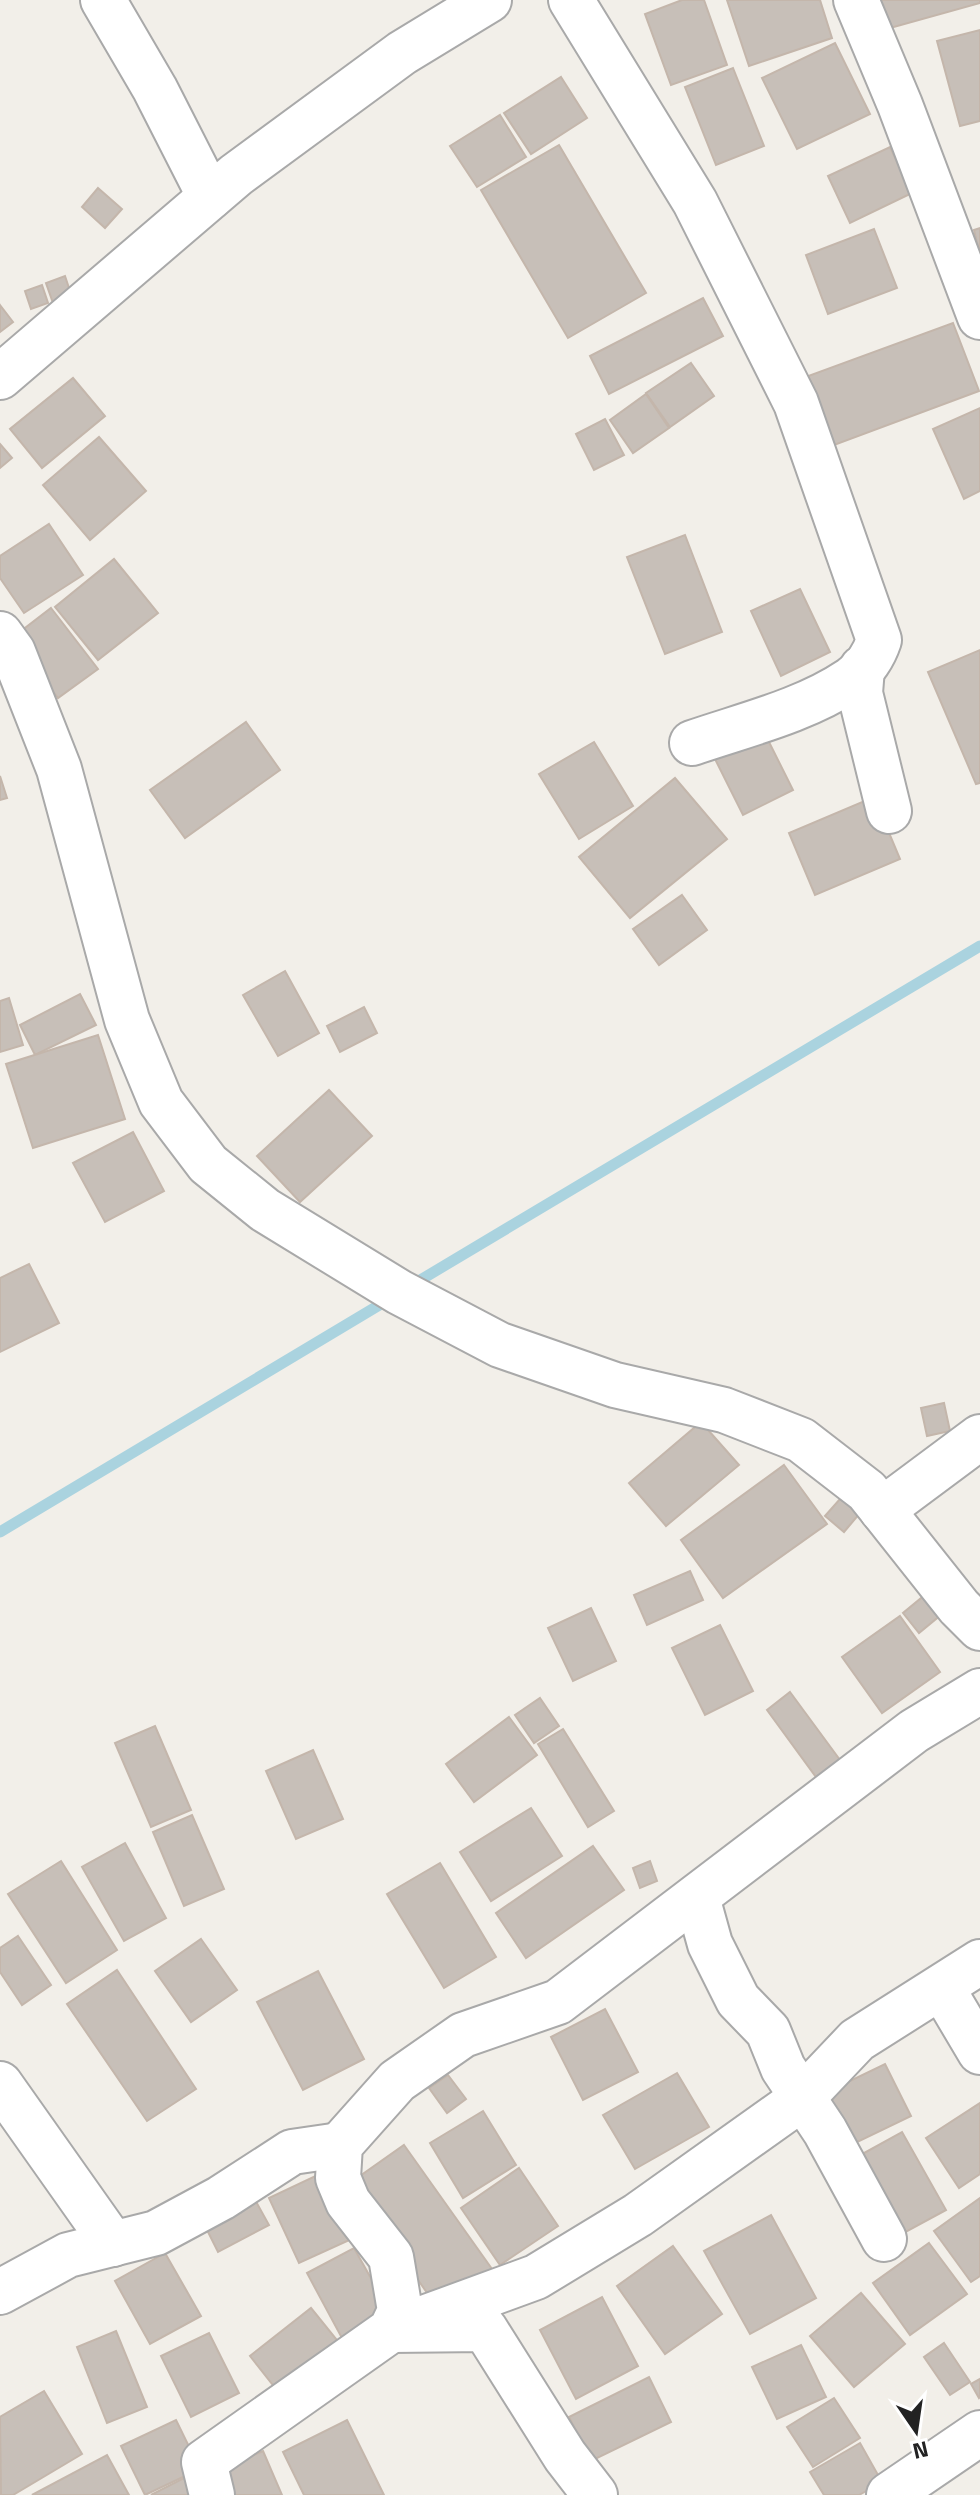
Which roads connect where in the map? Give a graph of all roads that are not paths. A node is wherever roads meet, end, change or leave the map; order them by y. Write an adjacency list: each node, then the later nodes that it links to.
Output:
1 (103, 0): 5 (street)
2 (489, 0): 5 (street)
3 (571, 0): 9 (street)
4 (856, 0): 6 (street)
5 (210, 197): 7 (street)
6 (980, 317)
7 (0, 377)
8 (0, 634): 13 (street)
9 (862, 668): 10 (street); 11 (street)
10 (692, 743)
11 (889, 811)
12 (980, 1437): 13 (street)
13 (882, 1510): 14 (street)
14 (980, 1628)
15 (980, 1691): 16 (street)
16 (697, 1897): 21 (street); 22 (street)
17 (980, 1962): 18 (street)
18 (942, 1988): 19 (street); 21 (street)
19 (980, 2052)
20 (0, 2084): 24 (street)
21 (801, 2099): 23 (street); 26 (street)
22 (340, 2145): 24 (street); 26 (street)
23 (884, 2239)
24 (113, 2244): 25 (street)
25 (0, 2292)
26 (391, 2330): 28 (street); 29 (street)
27 (980, 2433): 30 (street)
28 (212, 2495)
29 (595, 2495)
30 (889, 2495)

